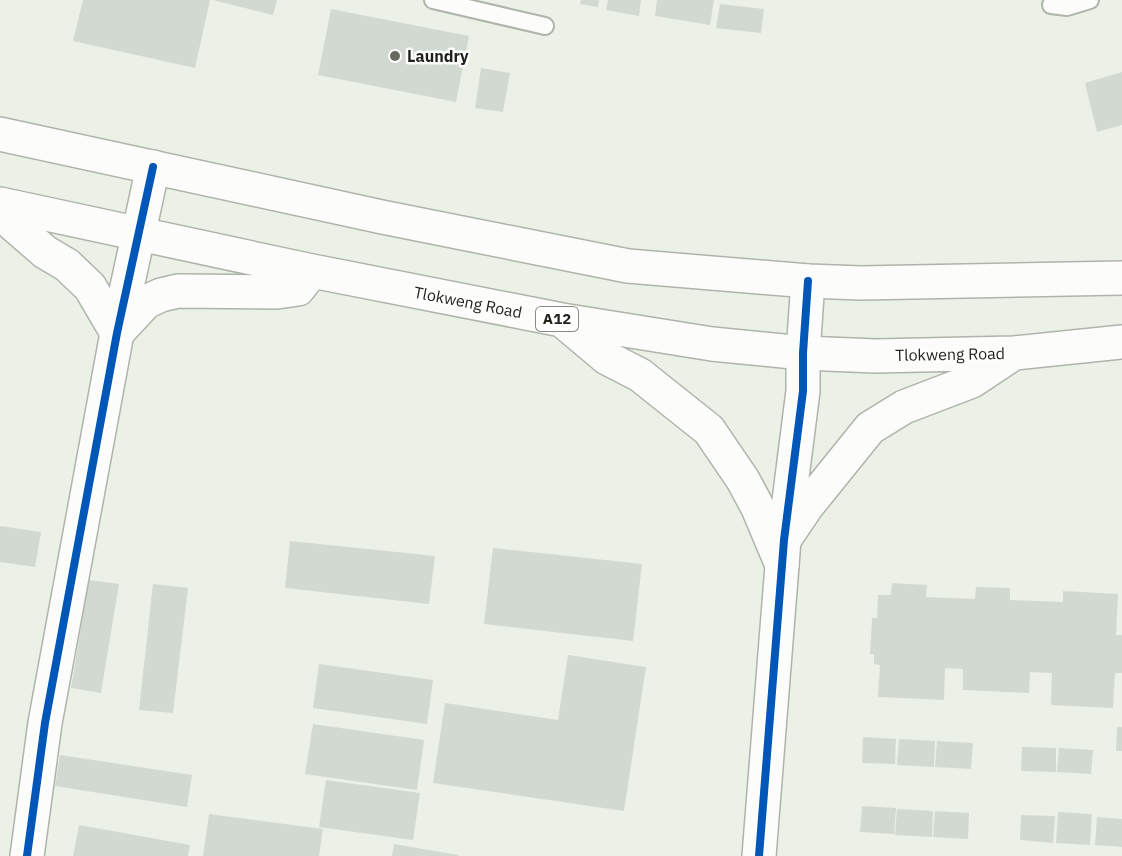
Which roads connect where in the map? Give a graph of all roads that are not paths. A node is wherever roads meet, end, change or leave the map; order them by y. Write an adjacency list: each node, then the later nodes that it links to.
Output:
1 (433, 0): 4 (lane)
2 (1090, 0): 3 (lane)
3 (1051, 5)
4 (545, 26)
5 (0, 134): 6 (main road)
6 (153, 167): 9 (main road); 12 (main road)
7 (0, 204): 9 (main road, Tlokweng Road / A12)
8 (0, 213): 14 (main road)
9 (138, 233): 10 (main road, Tlokweng Road / A12); 14 (main road)
10 (312, 271): 13 (main road, Tlokweng Road / A12); 14 (main road)
11 (1122, 278): 12 (main road)
12 (808, 281): 17 (main road)
13 (562, 320): 17 (main road, Tlokweng Road / A12); 18 (main road)
14 (117, 333): 19 (main road)
15 (1122, 342): 16 (main road, Tlokweng Road / A12)
16 (1014, 352): 17 (main road, Tlokweng Road / A12); 18 (main road)
17 (803, 353): 18 (main road)
18 (783, 552): 20 (main road)
19 (27, 856)
20 (759, 856)

